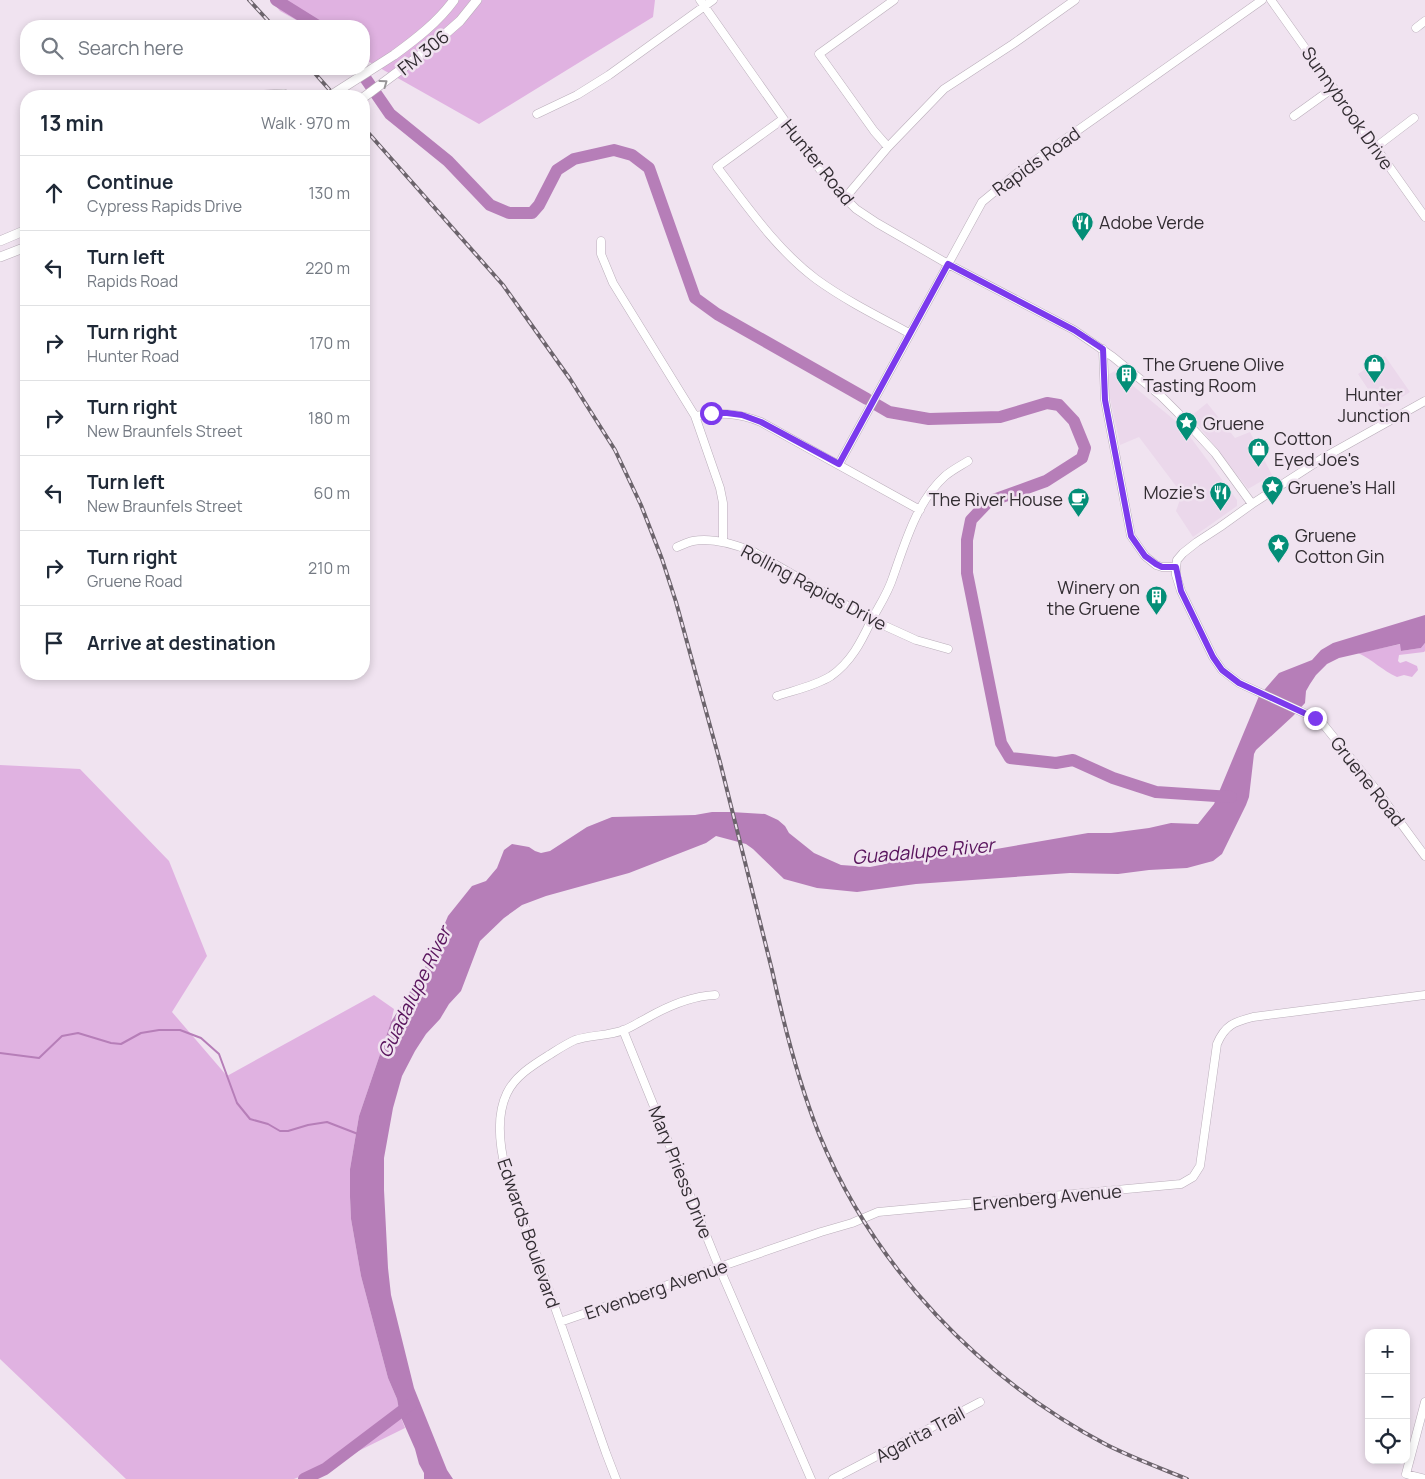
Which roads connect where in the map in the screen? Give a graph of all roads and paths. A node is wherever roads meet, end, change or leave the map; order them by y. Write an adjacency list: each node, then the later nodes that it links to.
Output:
1 (454, 0): 11 (main road, FM 306 / FM 306, bridge)
2 (477, 0): 15 (main road, FM 306 / FM 306, one-way to 2)
3 (713, 0): 8 (street)
4 (894, 0): 20 (street)
5 (1075, 0): 20 (street)
6 (1262, 0): 29 (street, Rapids Road)
7 (1271, 0): 13 (street, Sunnybrook Drive)
8 (702, 3): 16 (street); 19 (street, Hunter Road)
9 (1425, 21): 10 (street)
10 (1416, 28)
11 (370, 70)
12 (363, 75): 14 (main road, FM 306 / FM 306, bridge)
13 (1333, 88): 17 (street); 21 (street, Sunnybrook Drive)
14 (339, 90)
15 (370, 93)
16 (537, 114)
17 (1294, 116)
18 (1414, 118): 21 (street)
19 (783, 119): 22 (street, Hunter Road); 30 (street)
20 (888, 147): 22 (street)
21 (1376, 147): 23 (street, Sunnybrook Drive)
22 (845, 198): 29 (street, Hunter Road)
23 (1425, 217)
24 (20, 233): 25 (main road)
25 (0, 241)
26 (601, 241): 33 (street)
27 (20, 249): 28 (main road)
28 (0, 257)
29 (948, 264): 30 (street, Rapids Road); 31 (street, Hunter Road)
30 (909, 333): 35 (street, Rapids Road)
31 (1103, 349): 36 (street, Hunter Road); 40 (street)
32 (1425, 401): 36 (street)
33 (695, 416): 35 (street); 38 (street)
34 (968, 461): 37 (street)
35 (839, 464): 37 (street)
36 (1252, 504): 40 (street)
37 (920, 510): 41 (street)
38 (723, 542): 39 (street, Rolling Rapids Drive); 41 (street, Rolling Rapids Drive)
39 (677, 547)
40 (1176, 567): 44 (street, Gruene Road)
41 (872, 620): 42 (street, Rolling Rapids Drive); 43 (street)
42 (948, 649)
43 (777, 696)
44 (1425, 856)
45 (715, 995): 47 (street, Edwards Boulevard)
46 (1425, 995): 48 (street, Ervenberg Avenue)
47 (623, 1030): 48 (street, Mary Priess Drive); 49 (street, Edwards Boulevard)
48 (719, 1267): 49 (street, Ervenberg Avenue); 53 (street, Mary Priess Drive)
49 (560, 1322): 52 (street, Edwards Boulevard)
50 (980, 1402): 54 (street, Agarita Trail)
51 (1425, 1402): 55 (street)
52 (616, 1479)
53 (811, 1479)
54 (833, 1479)
55 (1425, 1479)

